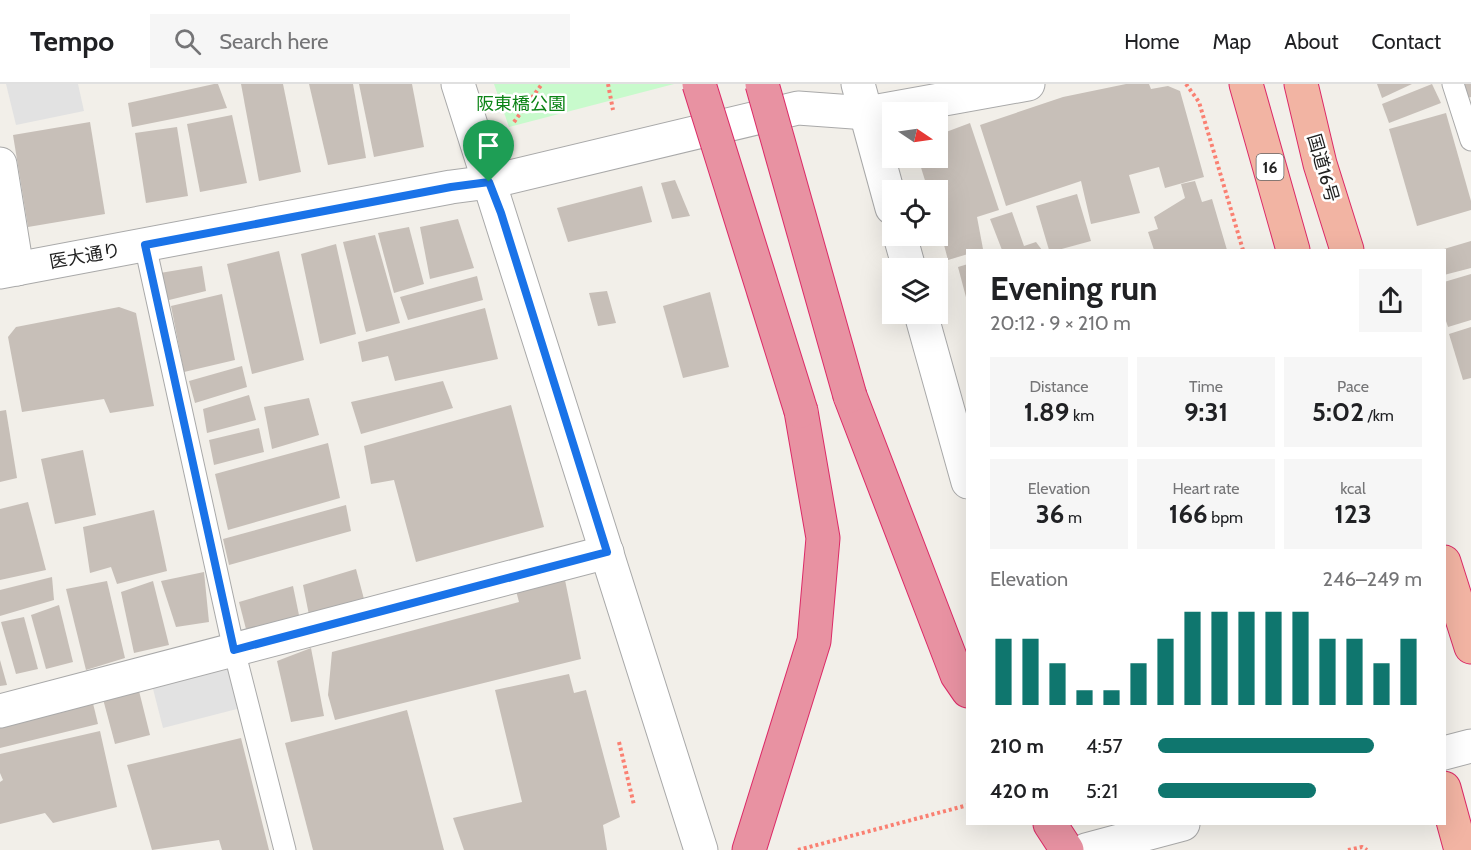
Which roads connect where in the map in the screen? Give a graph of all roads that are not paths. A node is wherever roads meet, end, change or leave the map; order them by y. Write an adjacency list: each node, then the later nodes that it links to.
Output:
1 (458, 84): 12 (street)
2 (699, 84): 33 (highway, bridge)
3 (762, 84): 23 (highway, bridge)
4 (1028, 84): 8 (street, 医大通り)
5 (1246, 84): 14 (highway, 16)
6 (1301, 84): 15 (highway, 国道16号)
7 (1453, 84): 9 (lane)
8 (862, 98): 11 (street); 12 (street, 医大通り)
9 (1471, 140)
10 (0, 164): 16 (street)
11 (884, 180)
12 (489, 182): 13 (street, 医大通り); 19 (street)
13 (145, 245): 16 (street, 医大通り); 22 (lane)
14 (1293, 249)
15 (1347, 249)
16 (8, 270)
17 (924, 324): 18 (street)
18 (966, 475)
19 (607, 552): 22 (street); 32 (street)
20 (1446, 568): 21 (highway)
21 (1471, 647)
22 (234, 650): 24 (street); 31 (lane)
23 (966, 688)
24 (0, 711)
25 (1471, 746): 26 (street)
26 (1446, 752)
27 (1446, 795): 36 (highway)
28 (1051, 825): 34 (highway)
29 (1061, 825): 34 (street)
30 (1180, 825): 35 (street)
31 (285, 850)
32 (701, 850)
33 (749, 850)
34 (1067, 850)
35 (1086, 850)
36 (1461, 850)

